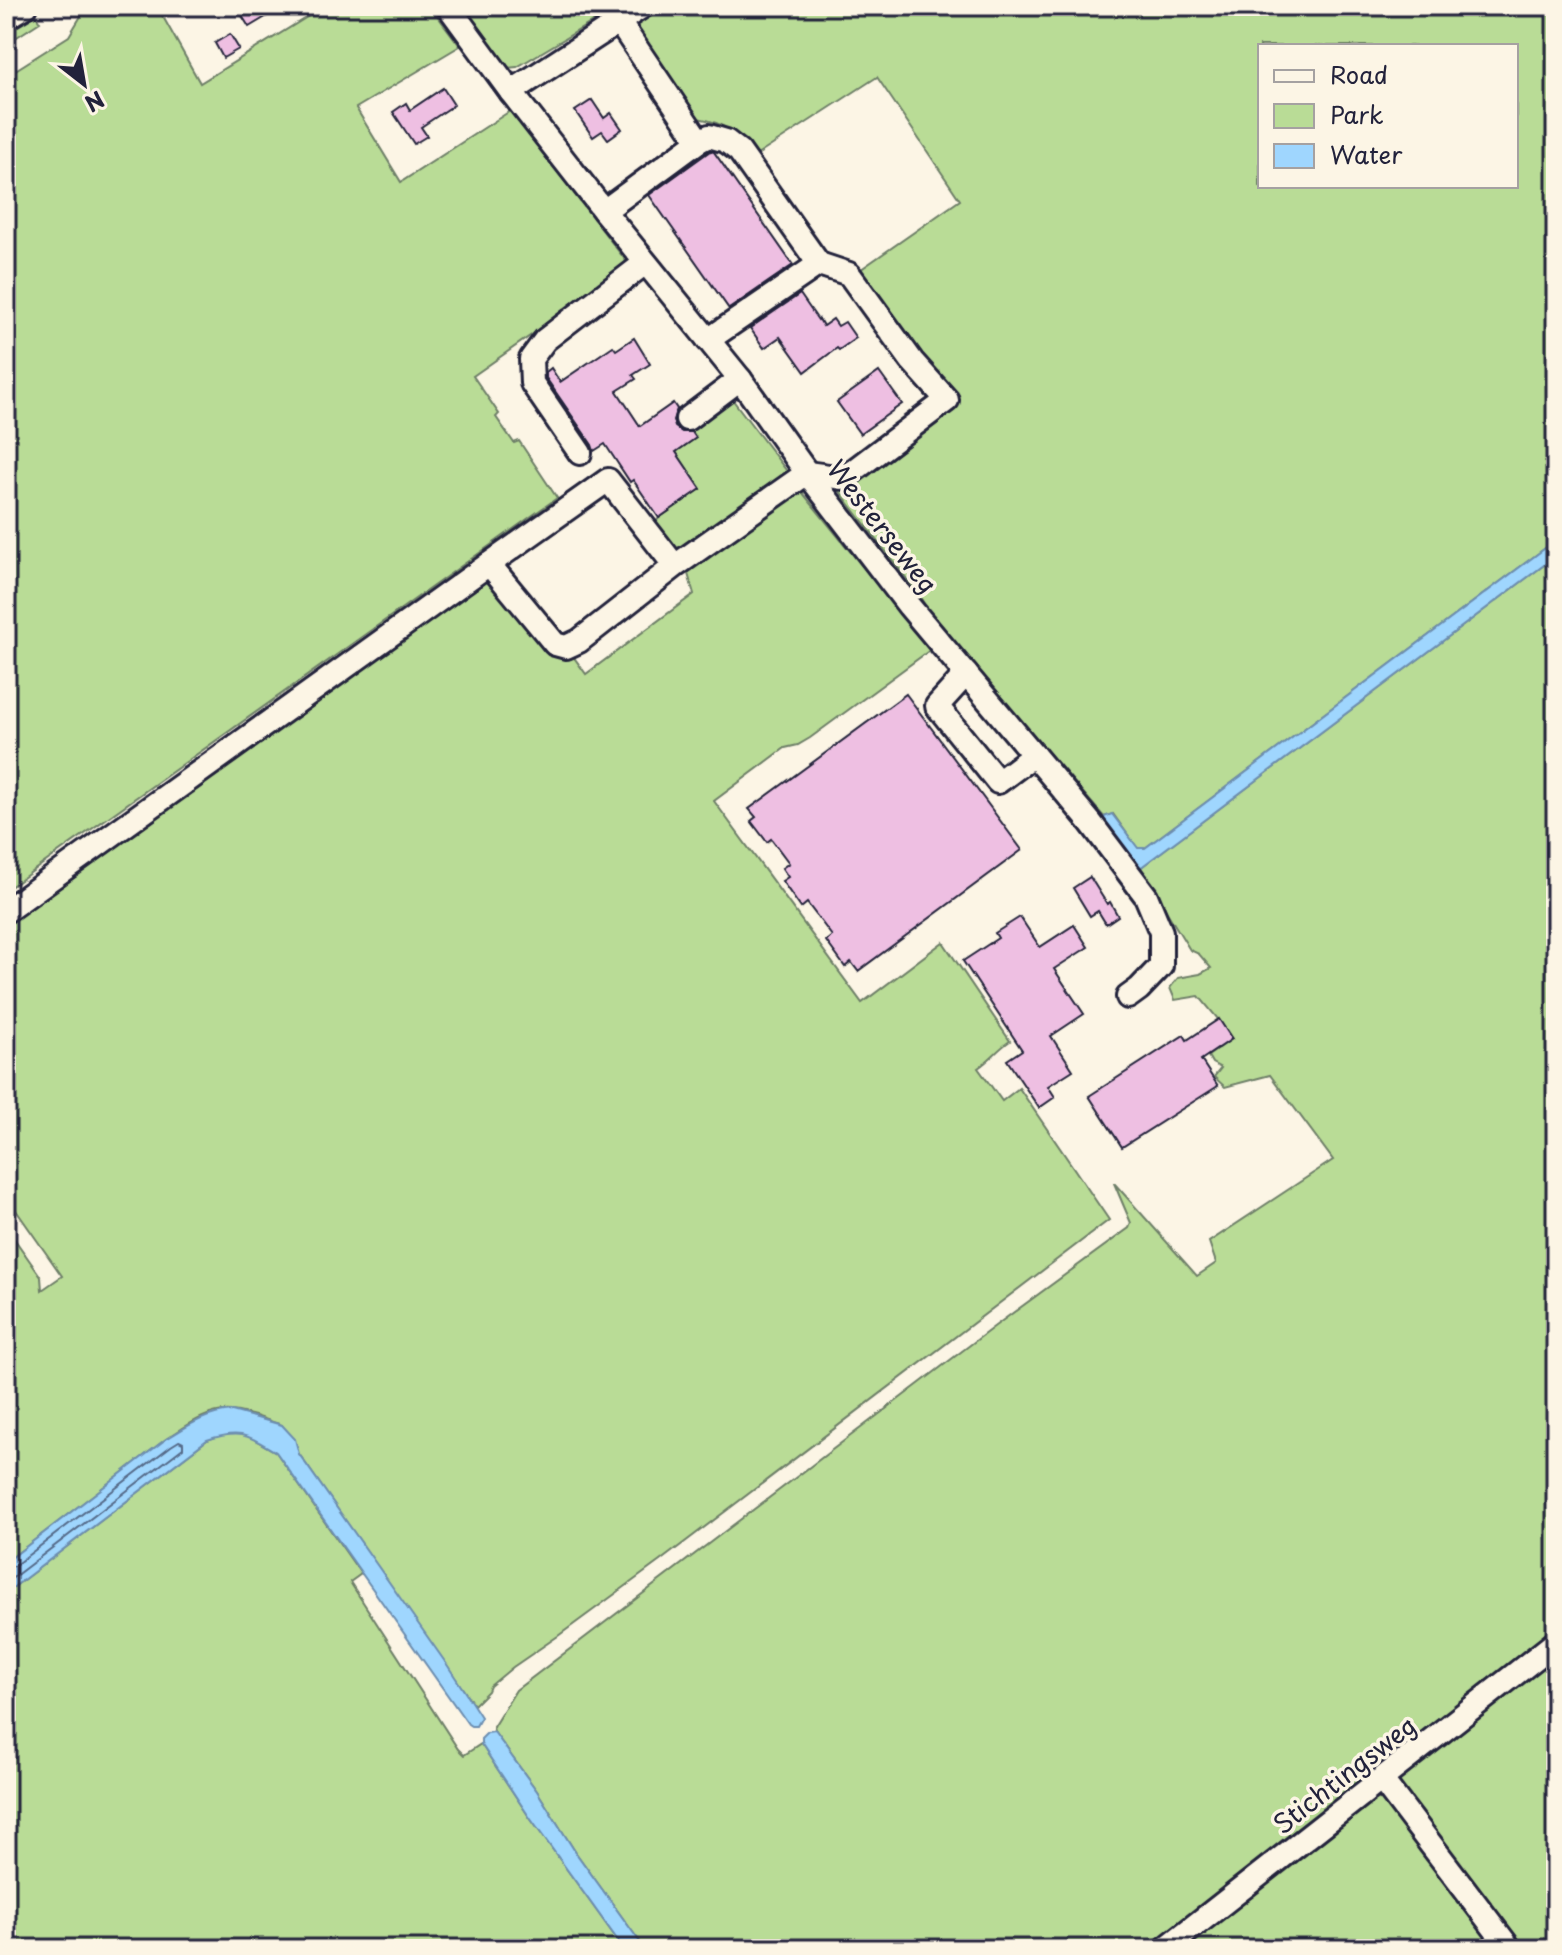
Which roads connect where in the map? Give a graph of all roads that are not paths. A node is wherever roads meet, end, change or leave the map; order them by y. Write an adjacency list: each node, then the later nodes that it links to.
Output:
1 (26, 6): 4 (street)
2 (448, 6): 6 (street, Westerseweg)
3 (643, 6): 5 (street)
4 (6, 18)
5 (619, 22): 6 (street); 7 (street)
6 (511, 92): 8 (street, Westerseweg)
7 (699, 141): 8 (street); 10 (street)
8 (604, 211): 9 (street, Westerseweg)
9 (645, 263): 11 (street, Westerseweg); 14 (street)
10 (819, 264): 11 (street); 15 (street)
11 (708, 340): 12 (street, Westerseweg)
12 (740, 379): 13 (street); 15 (street, Westerseweg)
13 (687, 419)
14 (580, 453)
15 (807, 473): 17 (street); 18 (street, Westerseweg)
16 (489, 564): 17 (street); 17 (street); 20 (street)
17 (675, 566)
18 (966, 674): 19 (street, Westerseweg); 19 (street)
19 (1034, 755): 21 (street, Westerseweg)
20 (6, 911)
21 (1128, 997)
22 (1556, 1642): 23 (street, Stichtingsweg)
23 (1382, 1780): 24 (street, Stichtingsweg); 25 (street)
24 (1165, 1949)
25 (1510, 1949)

